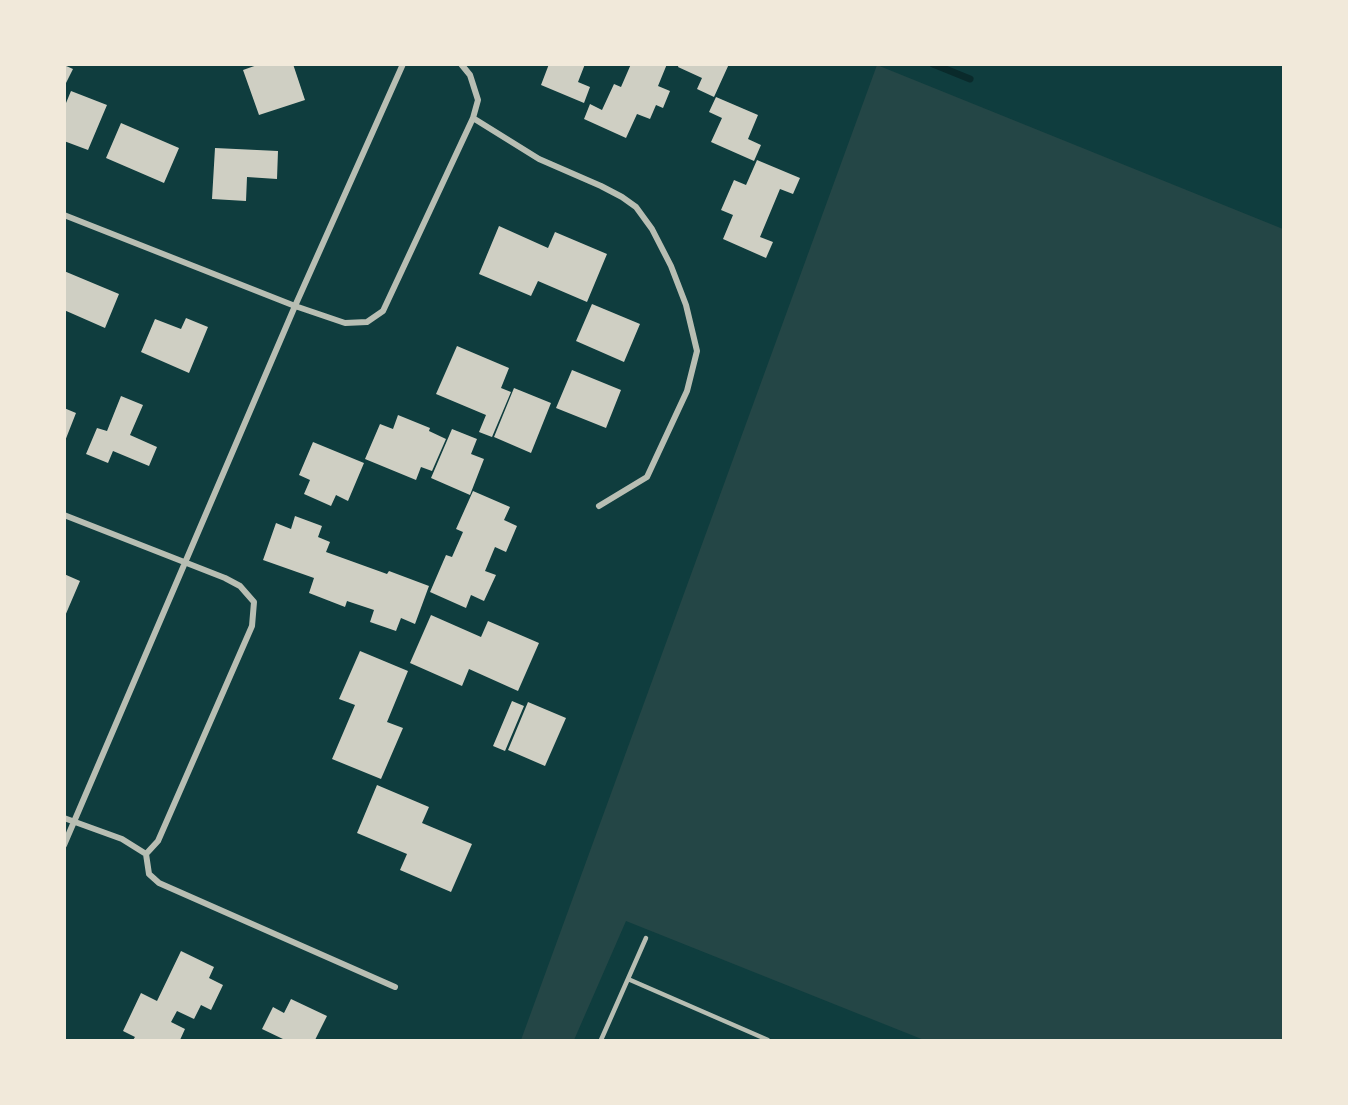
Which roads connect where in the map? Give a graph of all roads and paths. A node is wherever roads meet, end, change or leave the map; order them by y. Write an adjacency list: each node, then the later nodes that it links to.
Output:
1 (403, 64): 5 (street)
2 (461, 64): 3 (street)
3 (473, 118): 5 (street); 6 (street)
4 (64, 215): 5 (street)
5 (296, 306): 8 (street)
6 (599, 506)
7 (64, 515): 8 (street)
8 (186, 563): 10 (street); 12 (street)
9 (64, 818): 10 (street)
10 (74, 822): 11 (street); 12 (street)
11 (64, 845)
12 (146, 854): 15 (street)
13 (646, 938): 14 (lane)
14 (628, 979): 16 (lane); 17 (lane)
15 (395, 987)
16 (601, 1041)
17 (768, 1041)

